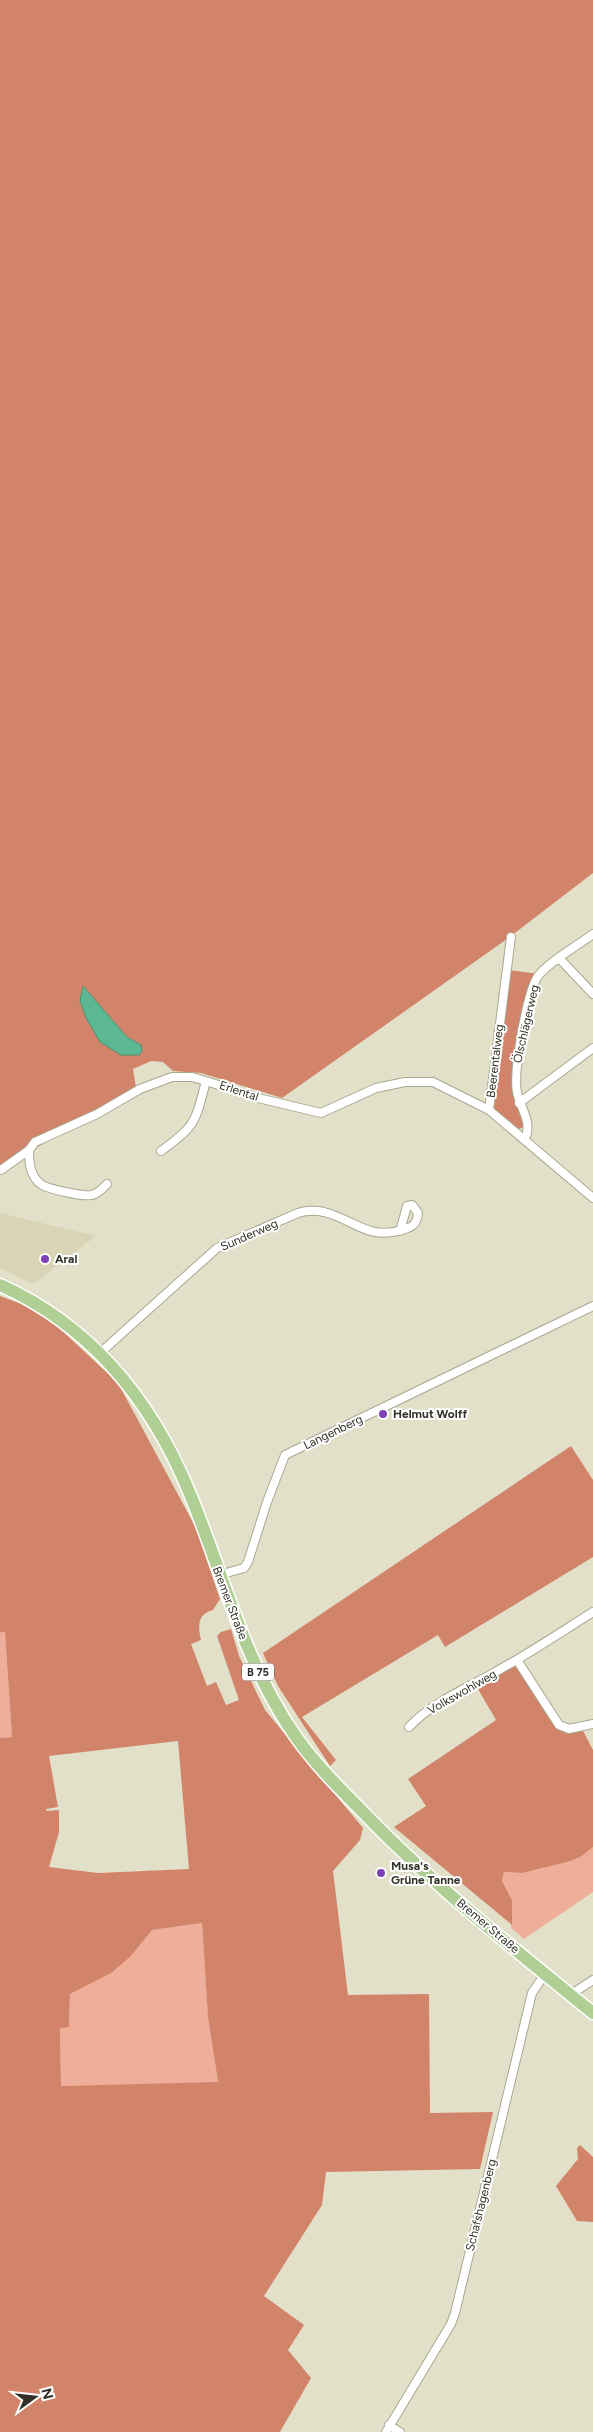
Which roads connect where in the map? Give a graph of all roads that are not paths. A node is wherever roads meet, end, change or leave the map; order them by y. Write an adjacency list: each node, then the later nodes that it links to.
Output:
1 (593, 934): 3 (street, Ölschlägerweg)
2 (511, 938): 8 (street, Beerentalweg)
3 (559, 958): 4 (street); 7 (street, Ölschlägerweg)
4 (593, 994)
5 (593, 1048): 7 (street)
6 (206, 1081): 8 (street, Erlental); 10 (street, Erlental); 11 (street)
7 (520, 1103): 9 (street, Ölschlägerweg)
8 (490, 1110): 9 (street, Beerentalweg)
9 (524, 1138): 14 (street, Beerentalweg)
10 (29, 1150): 12 (street, Erlental); 13 (street)
11 (161, 1151)
12 (1, 1170)
13 (107, 1184)
14 (593, 1198)
15 (400, 1231): 18 (street, Sunderweg)
16 (0, 1285): 18 (main road, Bremer Straße / B 75)
17 (593, 1306): 19 (street, Langenberg)
18 (100, 1353): 19 (main road, Bremer Straße / B 75)
19 (219, 1575): 24 (main road, Bremer Straße / B 75)
20 (593, 1612): 21 (street, Volkswohlweg)
21 (517, 1660): 22 (street); 23 (street, Volkswohlweg)
22 (593, 1724)
23 (409, 1727)
24 (545, 1974): 26 (main road, Bremer Straße / B 75); 28 (street, Schafshagenberg)
25 (593, 1980): 26 (street)
26 (570, 1994): 27 (main road, Bremer Straße / B 75)
27 (593, 2013)
28 (388, 2429): 29 (street, Schafshagenberg)
29 (400, 2432)

